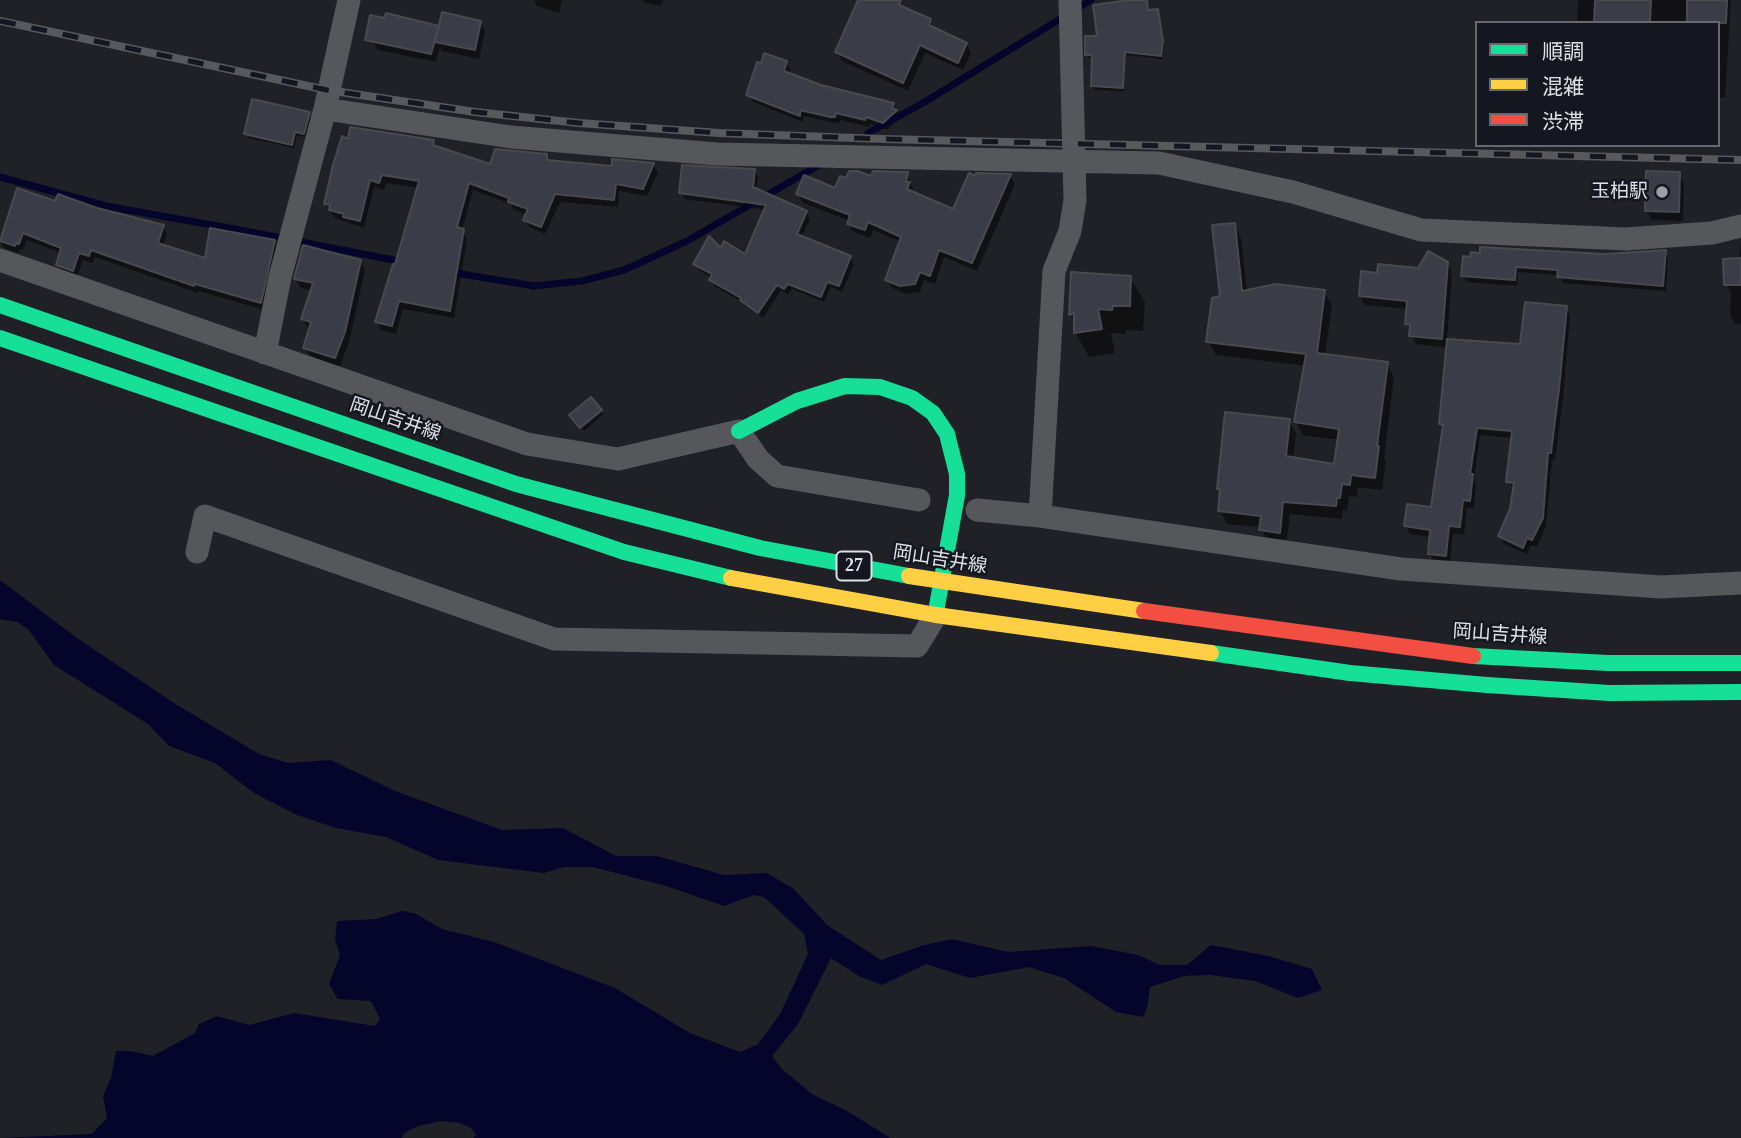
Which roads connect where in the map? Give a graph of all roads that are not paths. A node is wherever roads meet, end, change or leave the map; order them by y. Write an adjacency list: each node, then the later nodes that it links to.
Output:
1 (349, 0): 3 (street)
2 (1070, 8): 4 (street)
3 (324, 109): 4 (street); 9 (street)
4 (1073, 161): 5 (street); 13 (street)
5 (1741, 226)
6 (0, 260): 9 (street)
7 (0, 305): 15 (main road, 岡山吉井線 / 27)
8 (0, 338): 17 (main road, 27)
9 (265, 353): 10 (street)
10 (740, 431): 11 (street); 15 (main road)
11 (919, 500)
12 (977, 510): 13 (street)
13 (1040, 516): 16 (street)
14 (197, 552): 17 (street)
15 (940, 582): 17 (main road); 18 (main road, 岡山吉井線 / 27)
16 (1741, 583)
17 (936, 615): 19 (main road, 27)
18 (1741, 663)
19 (1741, 692)

